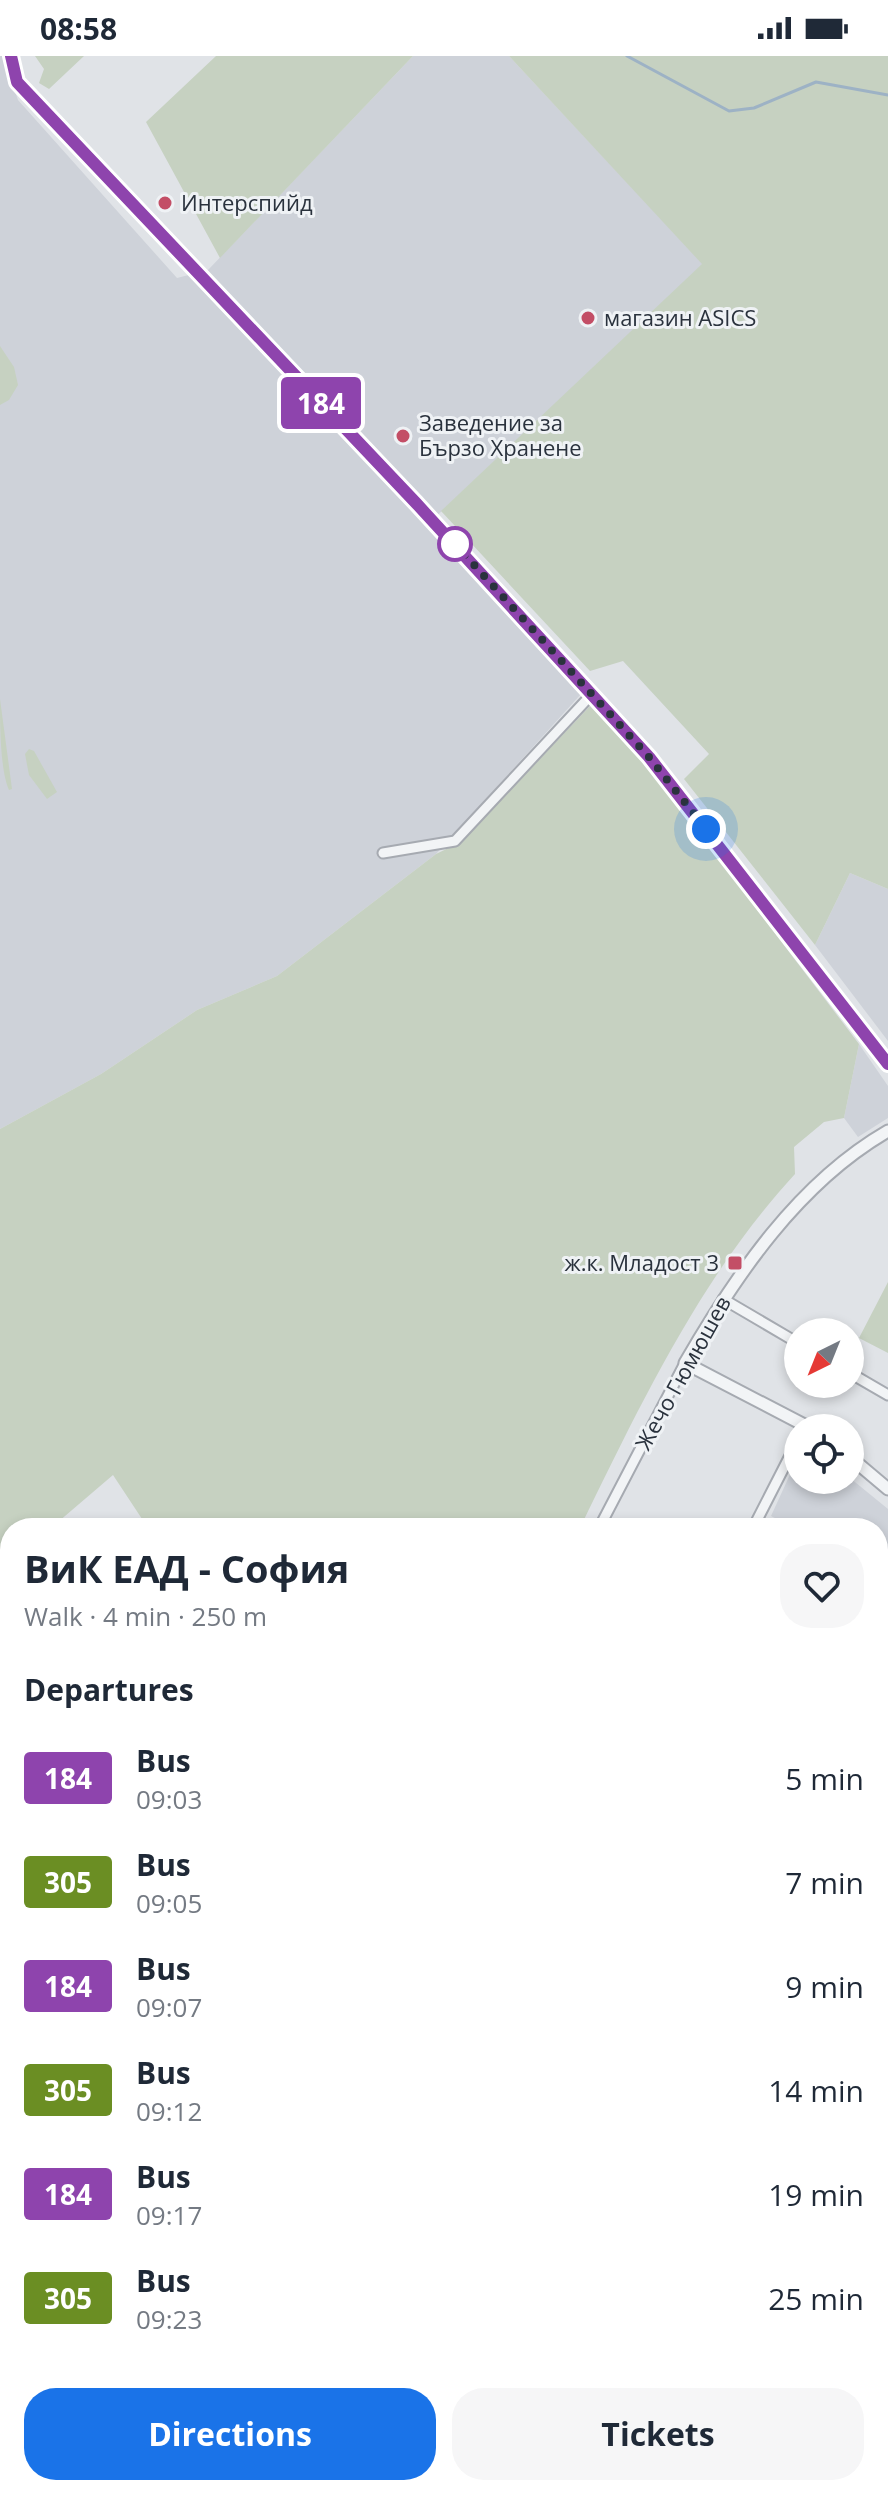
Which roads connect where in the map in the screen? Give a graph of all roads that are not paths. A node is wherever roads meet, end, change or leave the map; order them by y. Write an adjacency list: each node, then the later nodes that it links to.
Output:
1 (11, 56): 2 (street)
2 (592, 694): 3 (street); 4 (street)
3 (383, 853)
4 (888, 1064)
5 (888, 1131): 6 (street, Жечо Гюмюшев)
6 (723, 1299): 7 (street); 8 (street, Жечо Гюмюшев)
7 (784, 1335)
8 (685, 1363): 11 (street); 15 (street, Жечо Гюмюшев)
9 (864, 1381): 10 (street)
10 (888, 1395)
11 (784, 1415)
12 (784, 1467): 16 (street)
13 (864, 1469): 14 (street)
14 (888, 1489)
15 (604, 1518)
16 (758, 1518)

